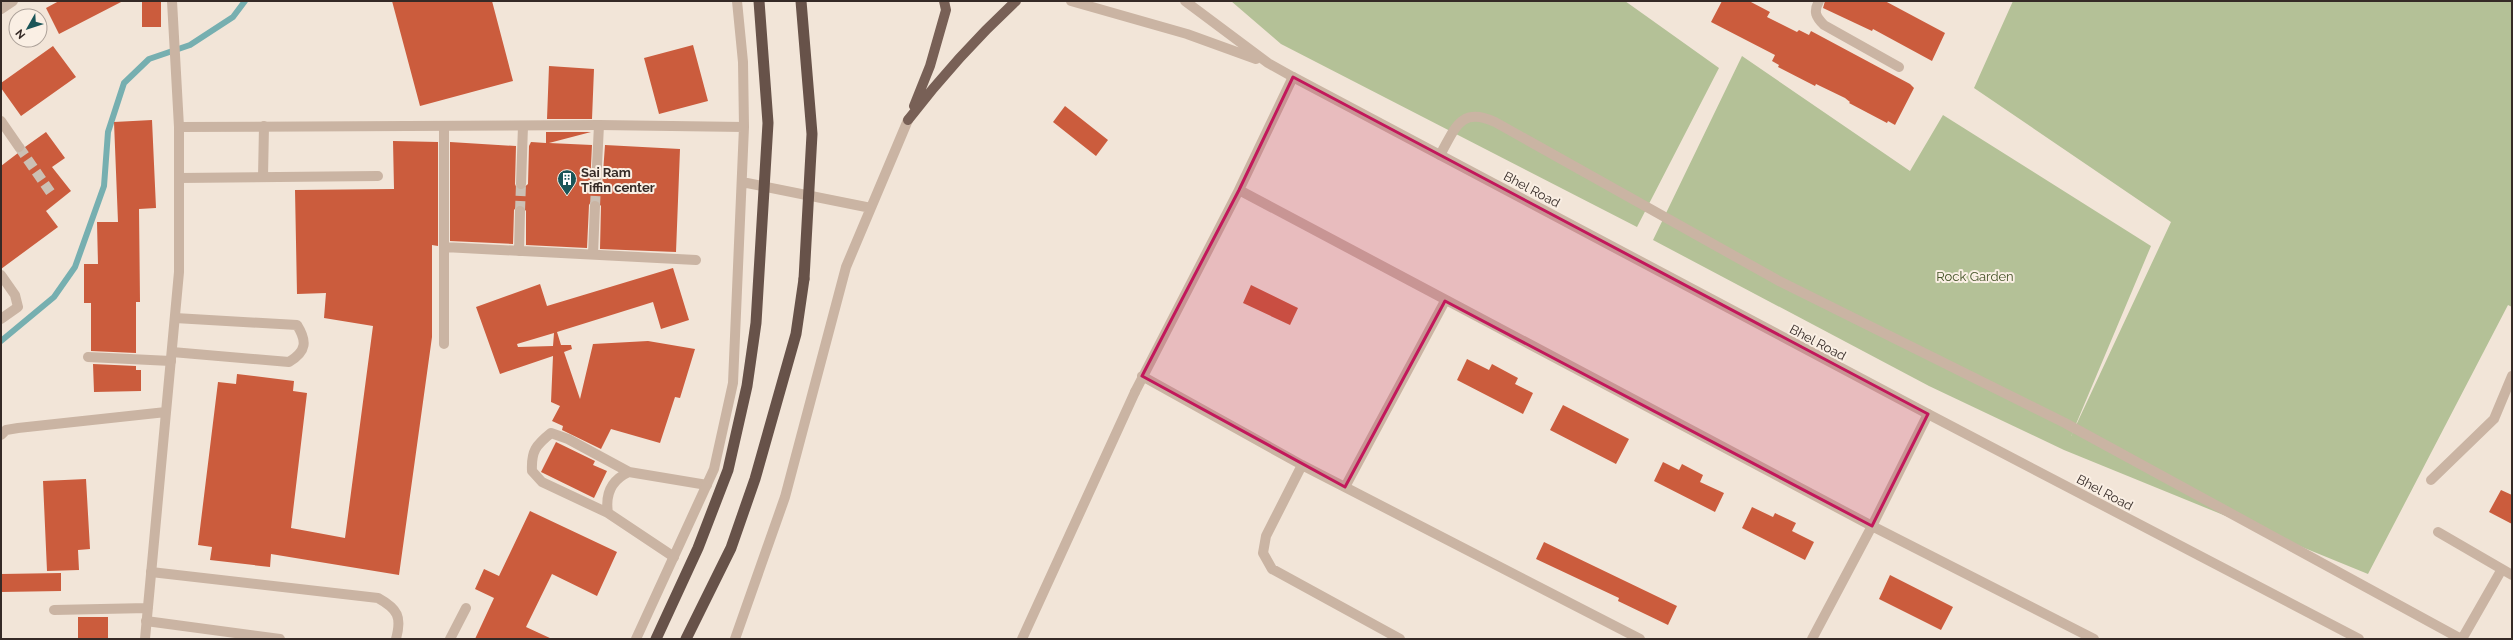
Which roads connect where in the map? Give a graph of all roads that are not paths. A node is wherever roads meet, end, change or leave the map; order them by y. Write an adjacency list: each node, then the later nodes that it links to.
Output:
1 (13, 1): 11 (street)
2 (172, 1): 21 (street)
3 (737, 1): 22 (street)
4 (758, 1): 72 (highway, bridge)
5 (801, 1): 73 (highway, bridge)
6 (944, 1): 15 (main road)
7 (1016, 1): 15 (main road)
8 (1071, 1): 12 (street)
9 (1185, 1): 12 (street)
10 (1819, 1): 13 (street)
11 (1, 9)
12 (1268, 63): 14 (street, Bhel Road)
13 (1899, 67)
14 (1294, 77): 24 (street, Bhel Road); 31 (street)
15 (908, 120): 33 (street)
16 (1, 121): 23 (street)
17 (599, 125): 20 (street); 22 (street); 30 (street)
18 (264, 126): 19 (street); 21 (street); 26 (street)
19 (444, 126): 20 (street); 35 (street)
20 (523, 126): 29 (street)
21 (179, 127): 27 (street)
22 (744, 127): 28 (street)
23 (19, 147)
24 (1440, 155): 49 (street, Bhel Road); 81 (street)
25 (378, 176): 26 (street)
26 (263, 177): 27 (street)
27 (179, 178): 41 (street)
28 (742, 182): 33 (street); 54 (street)
29 (521, 184)
30 (596, 186)
31 (1239, 190): 40 (street); 46 (street)
32 (595, 206): 37 (street)
33 (871, 208): 74 (street)
34 (520, 211): 36 (street)
35 (444, 247): 36 (street); 43 (street)
36 (519, 251): 37 (street)
37 (593, 254): 38 (street)
38 (696, 260)
39 (1, 275): 42 (street)
40 (1445, 300): 55 (street); 57 (street)
41 (175, 318): 44 (street); 44 (street)
42 (1, 319)
43 (444, 344)
44 (171, 356): 45 (street); 48 (street)
45 (88, 357)
46 (1142, 376): 51 (street); 75 (street)
47 (2512, 376): 53 (street)
48 (166, 412): 50 (street); 61 (street)
49 (1928, 414): 57 (street); 80 (street, Bhel Road)
50 (1, 435)
51 (1302, 465): 55 (street); 76 (street)
52 (629, 472): 54 (street); 56 (street); 56 (street)
53 (2431, 480)
54 (707, 485): 59 (street)
55 (1345, 487): 77 (street)
56 (608, 513): 59 (street)
57 (1872, 526): 78 (street); 79 (street)
58 (2438, 532): 60 (street)
59 (674, 557): 71 (street)
60 (2502, 569): 62 (street); 81 (street)
61 (151, 572): 63 (street); 69 (street)
62 (2512, 575)
63 (148, 608): 65 (street); 66 (street)
64 (466, 608): 70 (street)
65 (54, 610)
66 (146, 621): 67 (street); 68 (street)
67 (145, 639)
68 (280, 639)
69 (396, 639)
70 (450, 639)
71 (636, 639)
72 (656, 639)
73 (686, 639)
74 (735, 639)
75 (1022, 639)
76 (1400, 639)
77 (1640, 639)
78 (1812, 639)
79 (2094, 639)
80 (2359, 639)
81 (2462, 639)

